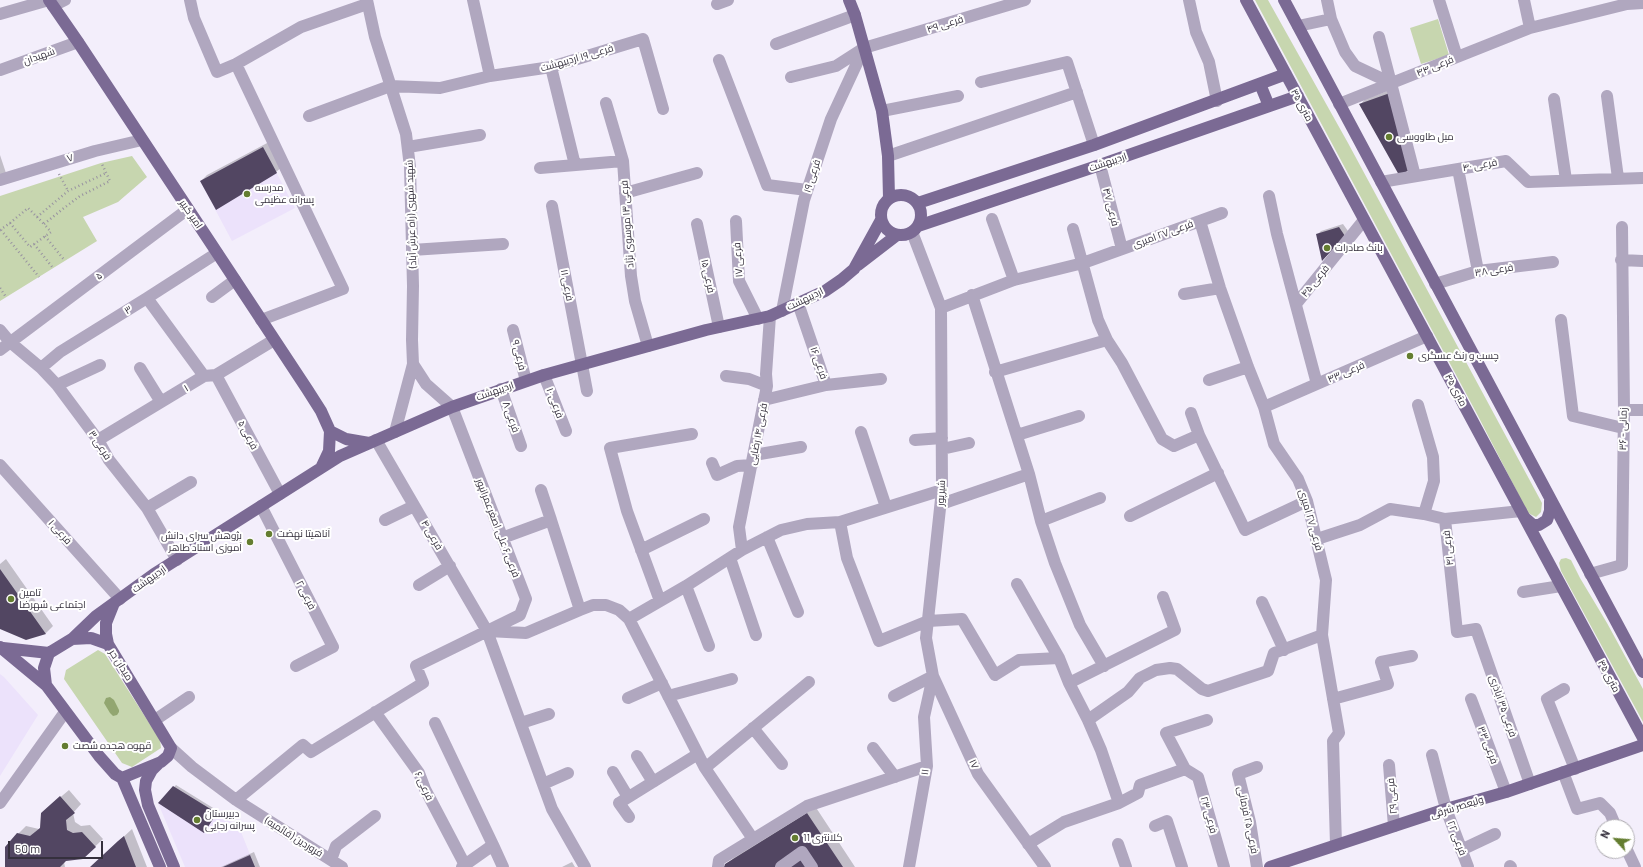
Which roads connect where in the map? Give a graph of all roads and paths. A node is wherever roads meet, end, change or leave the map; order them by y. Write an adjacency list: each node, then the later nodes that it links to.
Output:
1 (65, 0): 12 (street)
2 (190, 0): 27 (street)
3 (473, 0): 31 (street)
4 (849, 0): 17 (main road, اردیبهشت)
5 (1025, 0): 24 (street, فرعی ۴۹)
6 (1189, 0): 42 (street)
7 (1246, 0): 30 (main road, ۴۵ متری)
8 (1284, 0): 19 (main road)
9 (1327, 0): 18 (street)
10 (1439, 0): 25 (street)
11 (1524, 0): 20 (street)
12 (50, 2): 16 (street); 22 (main road, امیر کبیر)
13 (367, 2): 27 (street); 36 (street, شهید شهری (راه عرش آباد))
14 (1627, 2): 15 (street, فرعی ۴۴); 20 (street, فرعی ۴۴)
15 (1643, 4)
16 (0, 14)
17 (855, 15): 23 (street); 24 (main road, اردیبهشت)
18 (1331, 19): 19 (street); 34 (street)
19 (1298, 26): 44 (main road)
20 (1530, 28): 25 (street, فرعی ۴۴)
21 (1379, 37): 34 (street)
22 (78, 42): 29 (street, شهیدان); 50 (main road, امیر کبیر)
23 (776, 44)
24 (864, 48): 32 (street, فرعی ۴۹); 47 (main road, اردیبهشت); 69 (street, فرعی ۱۹)
25 (1457, 57): 34 (street, فرعی ۴۴)
26 (719, 60): 69 (street)
27 (236, 64): 123 (street)
28 (551, 67): 31 (street, فرعی ۱۹ اردیبهشت); 46 (street, فرعی ۱۹ اردیبهشت); 57 (street)
29 (0, 70)
30 (1286, 74): 35 (main road, اردیبهشت); 39 (main road, ۴۵ متری)
31 (490, 76): 36 (street, فرعی ۱۹ اردیبهشت)
32 (791, 77)
33 (981, 82): 37 (street)
34 (1391, 83): 44 (street, فرعی ۴۴); 63 (street)
35 (1260, 84): 42 (main road, اردیبهشت); 45 (main road)
36 (390, 86): 48 (street); 52 (street, شهید شهری (راه عرش آباد))
37 (1077, 92): 51 (street); 54 (street)
38 (958, 96): 47 (street)
39 (1298, 96): 45 (main road, اردیبهشت); 81 (main road, ۴۵ متری)
40 (1607, 96): 64 (street)
41 (1554, 99): 67 (street)
42 (1217, 101): 51 (main road, اردیبهشت)
43 (606, 103): 55 (street, فرعی ۱‍۳ موسوی نژاد)
44 (1339, 104): 68 (main road)
45 (1269, 106): 58 (main road, اردیبهشت)
46 (663, 110)
47 (882, 112): 54 (main road, اردیبهشت)
48 (309, 116)
49 (480, 135): 52 (street)
50 (142, 140): 53 (street, ۷); 76 (main road, امیر کبیر)
51 (1094, 145): 74 (main road, اردیبهشت)
52 (408, 147): 96 (street, شهید شهری (راه عرش آباد))
53 (95, 151): 56 (street, ۷); 61 (path)
54 (888, 156): 73 (main road, اردیبهشت)
55 (623, 161): 57 (street); 71 (street, فرعی ۱‍۳ موسوی نژاد)
56 (55, 163): 66 (street, ۷); 70 (path)
57 (576, 165): 59 (street)
58 (1100, 165): 88 (main road, اردیبهشت); 95 (street, فرعی ۴۷)
59 (540, 168)
60 (1458, 169): 63 (street, فرعی ۴۰); 67 (street, فرعی ۴۰); 105 (street)
61 (106, 173): 70 (path); 85 (path)
62 (697, 173): 71 (street)
63 (1415, 176): 68 (street, فرعی ۴۰)
64 (1618, 178): 65 (street, فرعی ۴۰); 67 (street, فرعی ۴۰)
65 (1643, 178)
66 (0, 180)
67 (1566, 180)
68 (1381, 182): 109 (main road)
69 (808, 190): 120 (street, فرعی ۱۹)
70 (68, 191): 78 (path)
71 (625, 193): 132 (street, فرعی ۱‍۳ موسوی نژاد)
72 (1269, 196): 118 (street)
73 (889, 198): 74 (main road); 80 (main road, اردیبهشت)
74 (918, 203): 88 (main road)
75 (552, 206): 135 (street, فرعی ۱۱)
76 (188, 209): 97 (main road, امیر کبیر); 131 (street, ۵)
77 (1222, 213): 82 (street)
78 (37, 217): 84 (path); 85 (path)
79 (992, 219): 108 (street)
80 (881, 220): 91 (main road); 104 (main road, اردیبهشت)
81 (1364, 220): 118 (street, فرعی ۴۵); 128 (main road, ۴۵ متری)
82 (1200, 221): 95 (street, فرعی ۲۷ امیری); 111 (street, فرعی ۲۷ امیری)
83 (736, 222): 122 (street, فرعی ۱۷)
84 (10, 223): 90 (path); 93 (path)
85 (44, 224): 92 (path)
86 (697, 224): 125 (street, فرعی ۱۵)
87 (1622, 227): 99 (street, ۳۶ - زمانی)
88 (915, 229): 91 (main road, اردیبهشت); 119 (street)
89 (1073, 229): 102 (street)
90 (0, 230): 106 (path)
91 (897, 235): 104 (main road)
92 (45, 236): 93 (path); 98 (path)
93 (34, 244): 103 (path)
94 (503, 244): 96 (street)
95 (1122, 249): 102 (street, فرعی ۲۷ امیری)
96 (412, 250): 134 (street, شهید شهری (راه عرش آباد))
97 (217, 253): 107 (main road, امیر کبیر); 116 (street, ۳)
98 (65, 260)
99 (1621, 260): 100 (street); 158 (street, ۳۶ - زمانی)
100 (1643, 261)
101 (1553, 262): 105 (street, فرعی ۳۸)
102 (1083, 263): 108 (street, فرعی ۲۷ امیری); 130 (street)
103 (53, 268)
104 (854, 269): 117 (main road, اردیبهشت)
105 (1478, 271): 109 (street, فرعی ۳۸)
106 (39, 277)
107 (235, 280): 115 (street); 123 (main road, امیر کبیر)
108 (1014, 280): 113 (street, فرعی ۲۷ امیری)
109 (1435, 284): 188 (main road)
110 (0, 288): 114 (path)
111 (1220, 288): 112 (street); 137 (street, فرعی ۲۷ امیری)
112 (1184, 294)
113 (972, 295): 119 (street, فرعی ۲۷ امیری); 140 (street)
114 (6, 297)
115 (212, 297)
116 (147, 298): 138 (street, ۳); 142 (street, فرعی ۵)
117 (798, 303): 120 (main road, اردیبهشت); 149 (street, فرعی ۱۶)
118 (1296, 304): 147 (street)
119 (941, 308): 174 (street, شیرپور)
120 (782, 311): 121 (main road, اردیبهشت)
121 (770, 316): 122 (main road, اردیبهشت); 150 (street, فرعی ۱۴ رضایی)
122 (758, 319): 125 (main road, اردیبهشت)
123 (261, 320): 129 (main road, امیر کبیر)
124 (1561, 320): 162 (street)
125 (719, 327): 132 (main road, اردیبهشت)
126 (0, 330): 131 (street, فرعی ۳)
127 (513, 330): 146 (street, فرعی ۹)
128 (1427, 336): 147 (street, فرعی ۴۳); 196 (main road, ۴۵ متری)
129 (274, 340): 142 (street, ۱); 163 (main road, امیر کبیر)
130 (1107, 340): 140 (street); 169 (street)
131 (10, 342): 133 (street, ۵); 138 (street, فرعی ۳)
132 (648, 346): 135 (main road, اردیبهشت)
133 (0, 350)
134 (413, 364): 156 (street); 165 (street, شهید شهری (راه عرش آباد))
135 (582, 364): 141 (main road, اردیبهشت); 152 (street, فرعی ۱۱)
136 (100, 365): 148 (street)
137 (1248, 367): 145 (street); 157 (street, فرعی ۲۷ امیری)
138 (40, 368): 148 (street, فرعی ۳)
139 (140, 368): 154 (street)
140 (996, 372): 168 (street)
141 (544, 374): 146 (main road, اردیبهشت); 164 (street, فرعی ۱۰)
142 (210, 376): 154 (street, ۱); 186 (street, فرعی ۵)
143 (726, 376): 150 (street)
144 (881, 379): 149 (street)
145 (1209, 380)
146 (526, 381): 151 (main road, اردیبهشت)
147 (1317, 384): 157 (street, فرعی ۴۳)
148 (57, 385): 170 (street, فرعی ۳)
149 (826, 385): 153 (street, فرعی ۱۶)
150 (767, 386): 153 (street, فرعی ۱۴ رضایی)
151 (501, 389): 156 (main road, اردیبهشت); 175 (street, فرعی ۸)
152 (587, 391)
153 (764, 400): 177 (street, فرعی ۱۴ رضایی)
154 (161, 402): 170 (street, ۱)
155 (1418, 405): 195 (street)
156 (452, 407): 165 (main road, اردیبهشت); 205 (street, فرعی ۶ علی اصغرعمرانپور)
157 (1264, 407): 189 (street, فرعی ۲۷ امیری)
158 (1624, 410): 159 (street); 162 (street, ۳۶ - زمانی)
159 (1643, 410)
160 (1191, 413): 169 (street)
161 (1079, 416): 168 (street)
162 (1624, 428): 212 (street, ۳۶ - زمانی)
163 (330, 431): 172 (main road); 180 (main road)
164 (566, 431)
165 (394, 432): 172 (main road, اردیبهشت)
166 (860, 432): 193 (street)
167 (692, 434): 207 (street)
168 (1017, 435): 182 (street)
169 (1198, 435): 181 (street)
170 (98, 440): 194 (street, فرعی ۳)
171 (915, 440): 174 (street)
172 (372, 442): 180 (main road, اردیبهشت); 192 (street, فرعی ۴)
173 (969, 443): 174 (street)
174 (942, 444): 185 (street, شیرپور)
175 (522, 446)
176 (801, 447): 177 (street)
177 (753, 460): 178 (street); 208 (street, فرعی ۱۴ رضایی)
178 (712, 463)
179 (0, 465): 219 (street, فرعی ۱)
180 (320, 468): 186 (main road, اردیبهشت)
181 (1218, 472): 189 (street); 197 (street)
182 (1029, 474): 190 (street); 202 (street)
183 (191, 482): 194 (street)
184 (541, 490): 201 (street)
185 (942, 490): 190 (street, شیرپور); 193 (street)
186 (280, 494): 191 (main road, اردیبهشت)
187 (1100, 498): 202 (street)
188 (1550, 500): 196 (main road); 212 (main road)
189 (1307, 501): 206 (street, فرعی ۲۷ امیری)
190 (941, 504): 225 (street, شیرپور)
191 (261, 506): 210 (main road, اردیبهشت); 238 (street, فرعی ۲)
192 (414, 506): 200 (street); 211 (street, فرعی ۴)
193 (886, 507): 203 (street)
194 (147, 508): 210 (street, فرعی ۳)
195 (1424, 514): 199 (street); 206 (street)
196 (1523, 514): 199 (street, فرعی ۴۱); 216 (main road, ۴۵ متری)
197 (1130, 516)
198 (704, 519): 207 (street)
199 (1445, 519): 226 (street, فرعی ۴۱)
200 (385, 520)
201 (551, 520): 205 (street); 222 (street)
202 (1041, 521): 239 (street)
203 (840, 522): 204 (street); 225 (street)
204 (766, 537): 208 (street); 223 (street)
205 (502, 538): 227 (street, فرعی ۶ علی اصغرعمرانپور)
206 (1317, 539): 229 (street, فرعی ۲۷ امیری)
207 (641, 550): 220 (street)
208 (742, 550): 209 (street)
209 (730, 558): 215 (street); 228 (street)
210 (177, 560): 219 (main road, اردیبهشت)
211 (450, 566): 213 (street); 227 (street, فرعی ۴)
212 (1590, 574): 240 (main road)
213 (419, 584)
214 (1017, 584): 237 (street)
215 (686, 586): 220 (street); 232 (street)
216 (1561, 586): 217 (street); 263 (main road, ۴۵ متری)
217 (1523, 592)
218 (1163, 597): 239 (street)
219 (117, 601): 230 (main road, اردیبهشت); 231 (main road)
220 (660, 601): 224 (street)
221 (1262, 602): 234 (street)
222 (580, 610): 224 (street); 227 (street)
223 (798, 612)
224 (629, 619): 245 (street)
225 (928, 621): 237 (street); 241 (street, شیرپور)
226 (1476, 629): 284 (street, فرعی ۳۵ اباذری)
227 (487, 631): 255 (street, فرعی ۶ علی اصغرعمرانپور); 261 (street, فرعی ۴)
228 (756, 635)
229 (1322, 635): 234 (street); 252 (street, فرعی ۲۷ امیری)
230 (72, 638): 231 (main road, میدان حر); 235 (main road)
231 (108, 644): 257 (main road, میدان حر)
232 (709, 646)
233 (1, 647): 235 (main road); 246 (main road)
234 (1284, 650): 258 (street)
235 (49, 653): 246 (main road)
236 (1412, 656): 252 (street)
237 (1059, 658): 244 (street)
238 (296, 666)
239 (1104, 666): 244 (street)
240 (1643, 672)
241 (933, 676): 249 (street); 273 (street, ۱۱); 298 (street, ۱۷)
242 (732, 679): 248 (street)
243 (809, 682): 262 (street)
244 (1069, 683): 258 (street)
245 (662, 684): 248 (street); 251 (street)
246 (46, 686): 254 (main road)
247 (1564, 689): 277 (street)
248 (668, 696): 267 (street)
249 (894, 696)
250 (189, 697): 257 (street)
251 (628, 698)
252 (1333, 699): 301 (street, فرعی ۲۷ امیری)
253 (1471, 699): 285 (street, فرعی ۳۳)
254 (65, 712): 281 (main road); 288 (street)
255 (376, 712): 287 (street); 304 (street, فرعی ۶)
256 (549, 714): 261 (street)
257 (154, 720): 265 (main road, میدان حر)
258 (1088, 720): 289 (street)
259 (1207, 720): 276 (street)
260 (435, 723): 300 (street)
261 (521, 723): 283 (street, فرعی ۴)
262 (753, 728): 271 (street); 275 (street)
263 (1643, 738)
264 (1643, 745): 277 (main road, ولیعصر شرقی)
265 (171, 748): 270 (main road); 287 (street, فروردین (قائمیه))
266 (873, 748): 280 (street)
267 (698, 754): 275 (street); 282 (street)
268 (1432, 755): 290 (street, فرعی ۲۲)
269 (637, 756): 282 (street)
270 (161, 762): 281 (main road); 306 (main road)
271 (782, 764)
272 (1389, 765): 295 (street, فرعی ۲۹)
273 (927, 766): 280 (street); 313 (street, ۱۱)
274 (1257, 767): 318 (street, فرعی ۲۵ فرمانی)
275 (705, 768): 297 (street)
276 (1185, 769): 289 (street); 317 (street, فرعی ۲۳)
277 (1569, 770): 284 (main road, ولیعصر شرقی); 293 (street)
278 (613, 772): 286 (street)
279 (568, 773): 283 (street)
280 (895, 777): 297 (street)
281 (122, 778): 305 (main road)
282 (653, 782): 286 (street)
283 (543, 784): 309 (street, فرعی ۴)
284 (1530, 784): 285 (main road, ولیعصر شرقی)
285 (1506, 792): 290 (main road, ولیعصر شرقی)
286 (628, 797): 292 (street)
287 (236, 800): 303 (street, فروردین (قائمیه))
288 (0, 803)
289 (1119, 803): 298 (street)
290 (1446, 809): 295 (main road, ولیعصر شرقی); 302 (street, فرعی ۲۲)
291 (375, 816): 303 (street)
292 (629, 817)
293 (1613, 819)
294 (1155, 826): 316 (street)
295 (1394, 826): 301 (main road, ولیعصر شرقی)
296 (1495, 834): 302 (street)
297 (753, 839): 310 (street)
298 (1028, 844): 314 (street, ۱۷)
299 (1118, 844): 315 (street)
300 (493, 845): 304 (street); 308 (street)
301 (1336, 845): 319 (main road, ولیعصر شرقی)
302 (1461, 850): 320 (street, فرعی ۲۲)
303 (331, 860): 307 (street, فروردین (قائمیه))
304 (464, 866)
305 (160, 867)
306 (174, 867)
307 (342, 867)
308 (503, 867)
309 (585, 867)
310 (718, 867)
311 (781, 867): 312 (street)
312 (812, 867)
313 (909, 867)
314 (1045, 867)
315 (1126, 867)
316 (1182, 867)
317 (1224, 867)
318 (1257, 867)
319 (1270, 867)
320 (1468, 867)

